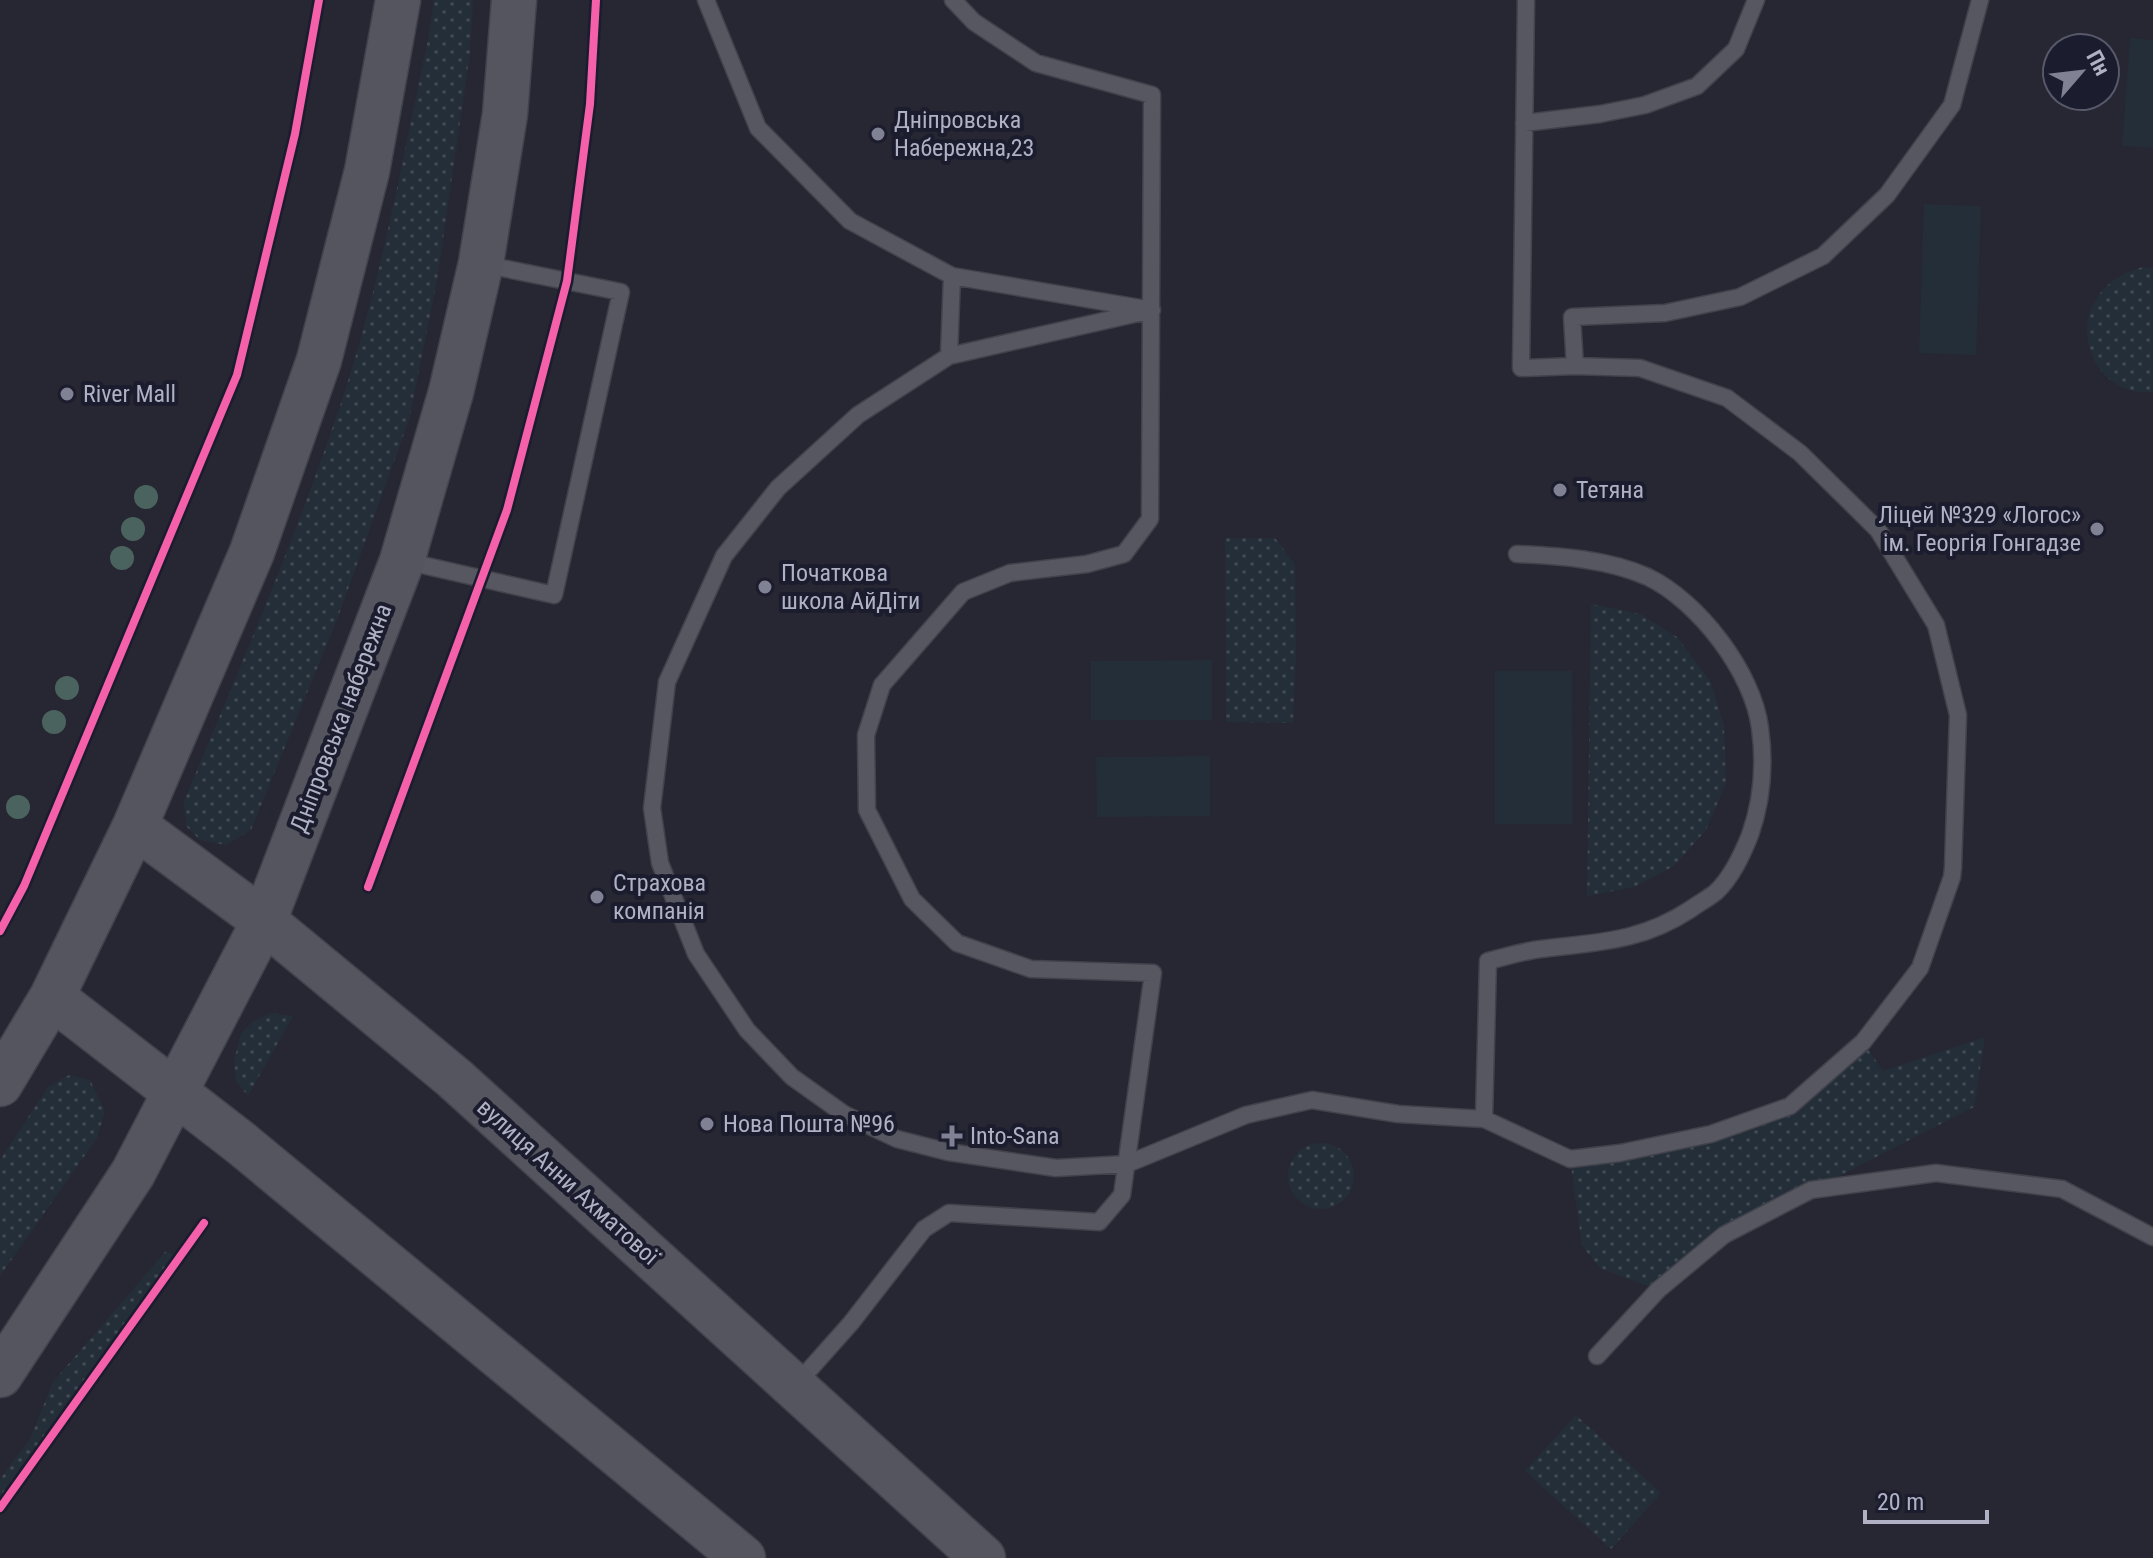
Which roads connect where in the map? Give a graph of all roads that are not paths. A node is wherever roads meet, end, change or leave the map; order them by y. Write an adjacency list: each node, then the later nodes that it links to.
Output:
1 (398, 0): 16 (main road)
2 (514, 0): 9 (main road, Дніпровська набережна)
3 (706, 0): 10 (lane)
4 (953, 0): 11 (lane)
5 (1526, 0): 8 (lane)
6 (1756, 0): 8 (lane)
7 (1980, 0): 13 (lane)
8 (1524, 123): 13 (lane)
9 (481, 263): 15 (main road, Дніпровська набережна); 15 (lane)
10 (952, 276): 11 (lane); 12 (lane)
11 (1152, 310): 12 (lane); 22 (lane)
12 (949, 356): 22 (lane)
13 (1575, 366): 21 (lane)
14 (1517, 554): 21 (lane)
15 (402, 561): 17 (main road, Дніпровська набережна)
16 (135, 826): 17 (main road, вулиця Анни Ахматової); 18 (main road)
17 (264, 921): 20 (main road, Дніпровська набережна); 26 (main road, вулиця Анни Ахматової)
18 (52, 997): 19 (main road); 20 (main road)
19 (0, 1084)
20 (176, 1092): 25 (main road, Дніпровська набережна); 27 (main road)
21 (1484, 1119): 22 (lane)
22 (1127, 1164): 26 (lane)
23 (2153, 1237): 24 (lane)
24 (1597, 1356)
25 (0, 1375)
26 (794, 1387): 28 (main road, вулиця Анни Ахматової)
27 (743, 1558)
28 (983, 1558)

